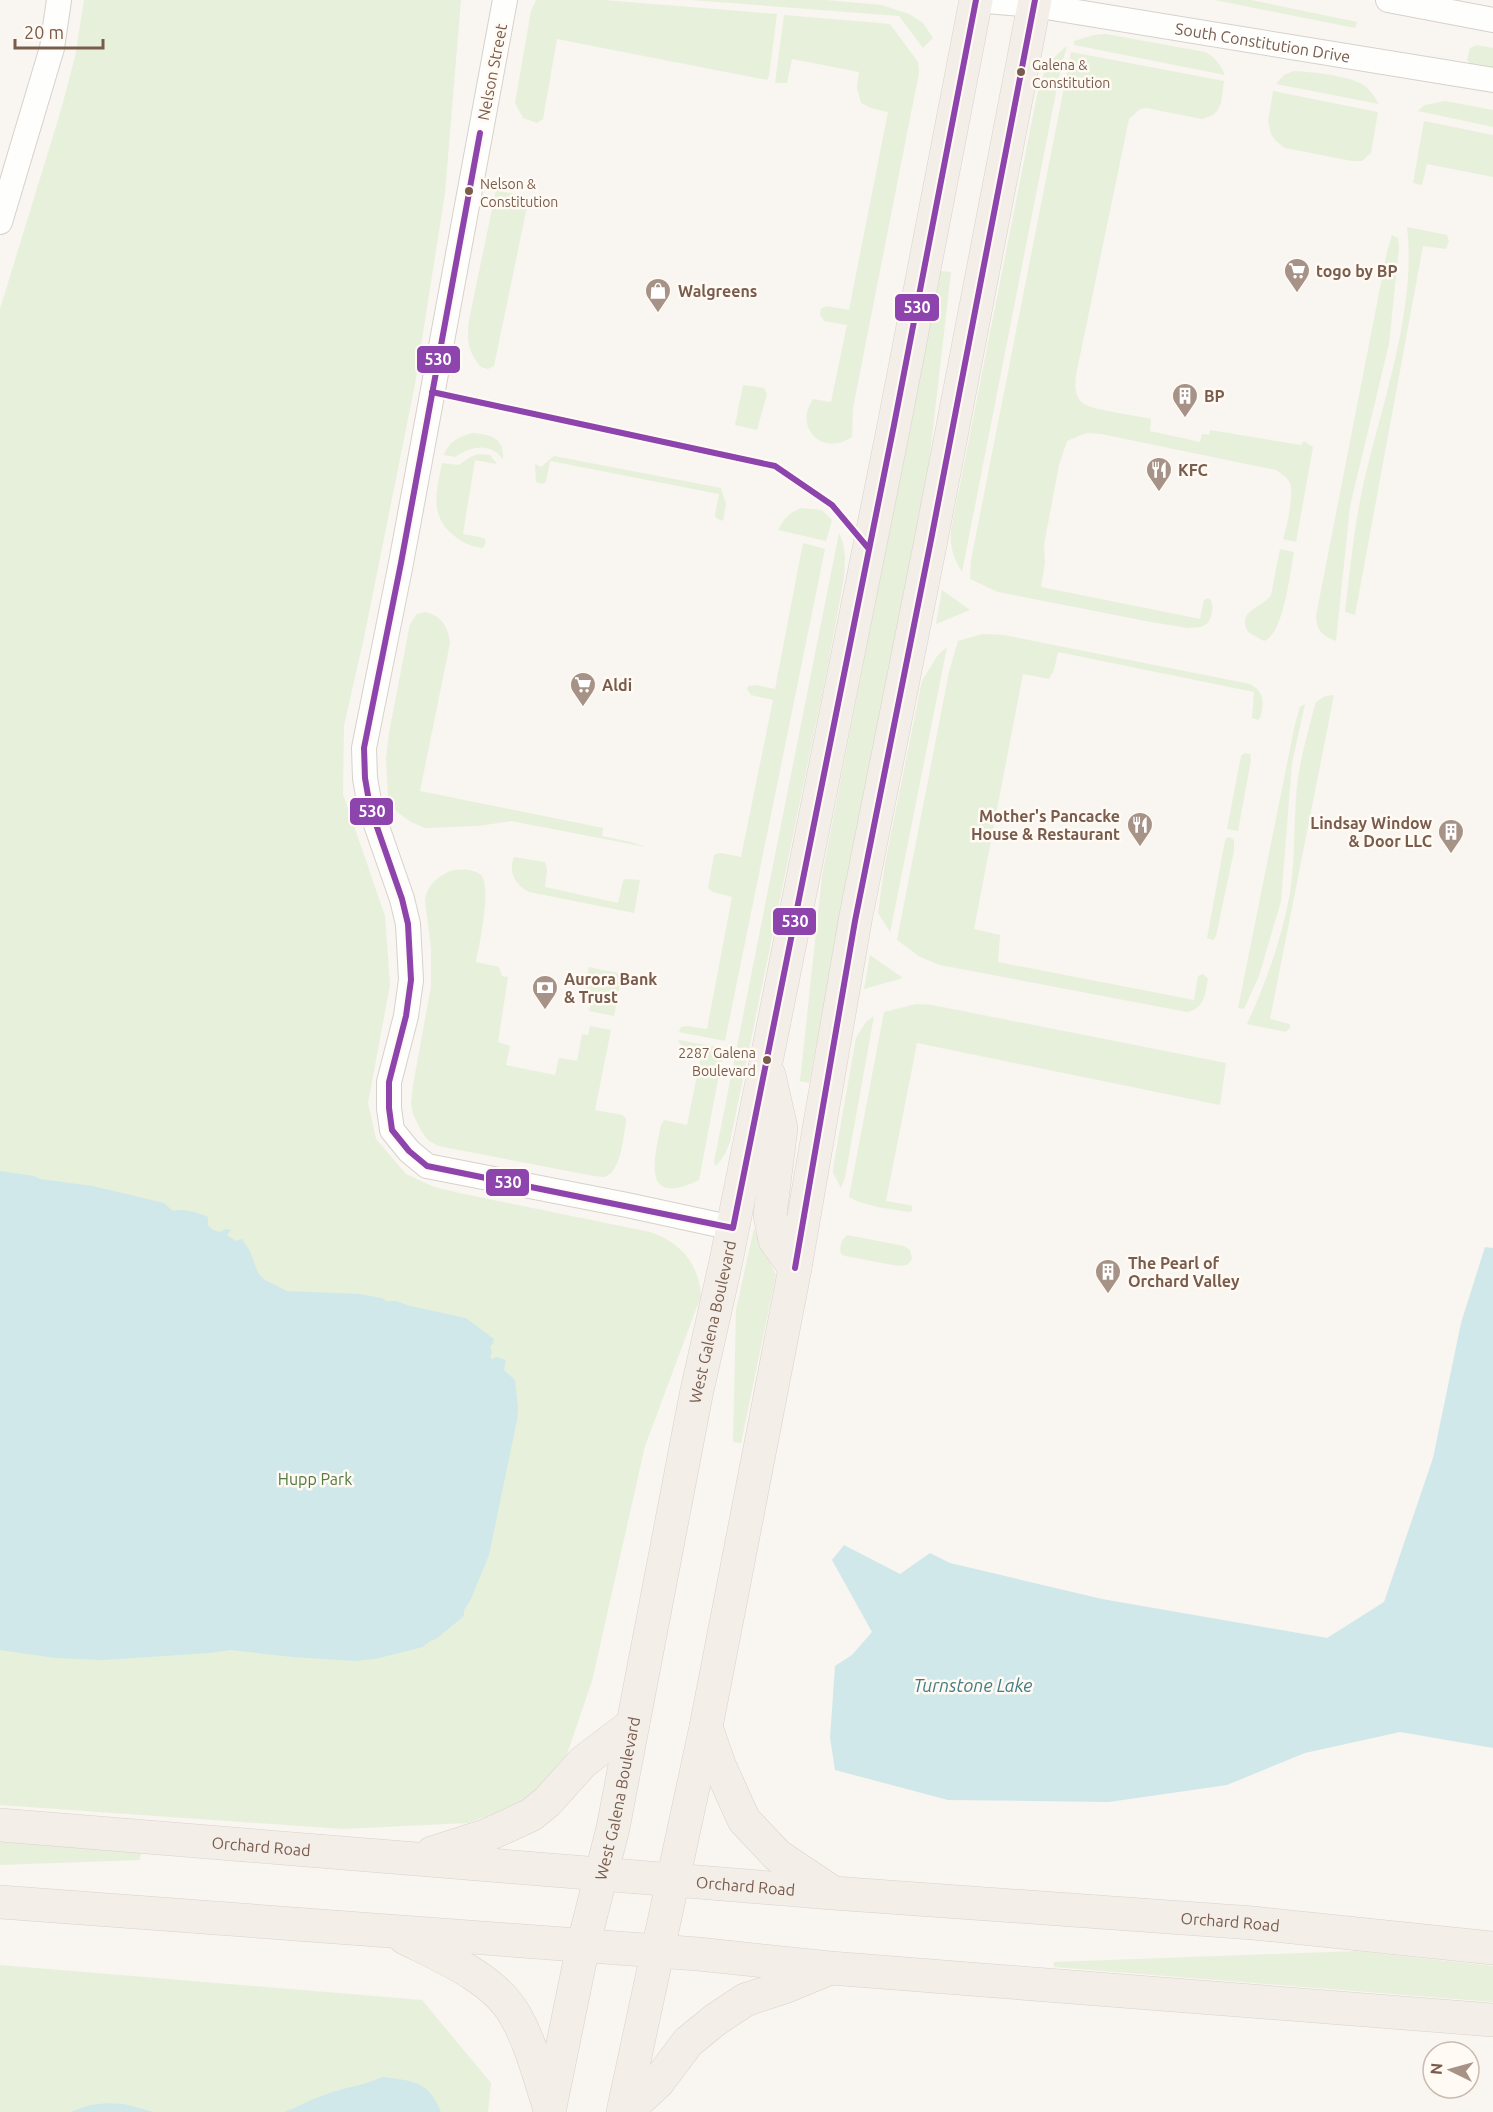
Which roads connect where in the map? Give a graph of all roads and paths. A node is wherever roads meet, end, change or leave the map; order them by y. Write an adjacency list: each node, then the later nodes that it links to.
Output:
1 (59, 0): 8 (street)
2 (505, 0): 10 (street, Nelson Street)
3 (976, 0): 5 (street, South Constitution Drive); 9 (main road, West Galena Boulevard)
4 (1388, 0): 6 (street)
5 (1034, 2): 7 (street, South Constitution Drive); 11 (main road)
6 (1493, 20)
7 (1493, 80)
8 (0, 222)
9 (766, 1062): 10 (main road, West Galena Boulevard); 11 (main road)
10 (733, 1228): 12 (main road, West Galena Boulevard)
11 (795, 1268): 13 (main road)
12 (633, 1724): 15 (main road); 16 (main road, West Galena Boulevard)
13 (706, 1727): 17 (main road); 18 (main road)
14 (0, 1825): 15 (main road, Orchard Road)
15 (418, 1858): 16 (main road, Orchard Road)
16 (601, 1873): 17 (main road, Orchard Road); 21 (main road, West Galena Boulevard)
17 (672, 1879): 18 (main road, Orchard Road); 23 (main road)
18 (833, 1893): 22 (main road, Orchard Road)
19 (0, 1902): 20 (main road)
20 (393, 1932): 21 (main road); 26 (main road)
21 (583, 1946): 23 (main road); 26 (main road, West Galena Boulevard)
22 (1493, 1948)
23 (659, 1951): 24 (main road); 27 (main road)
24 (830, 1968): 25 (main road); 27 (main road)
25 (1493, 2020)
26 (549, 2109)
27 (624, 2112)

